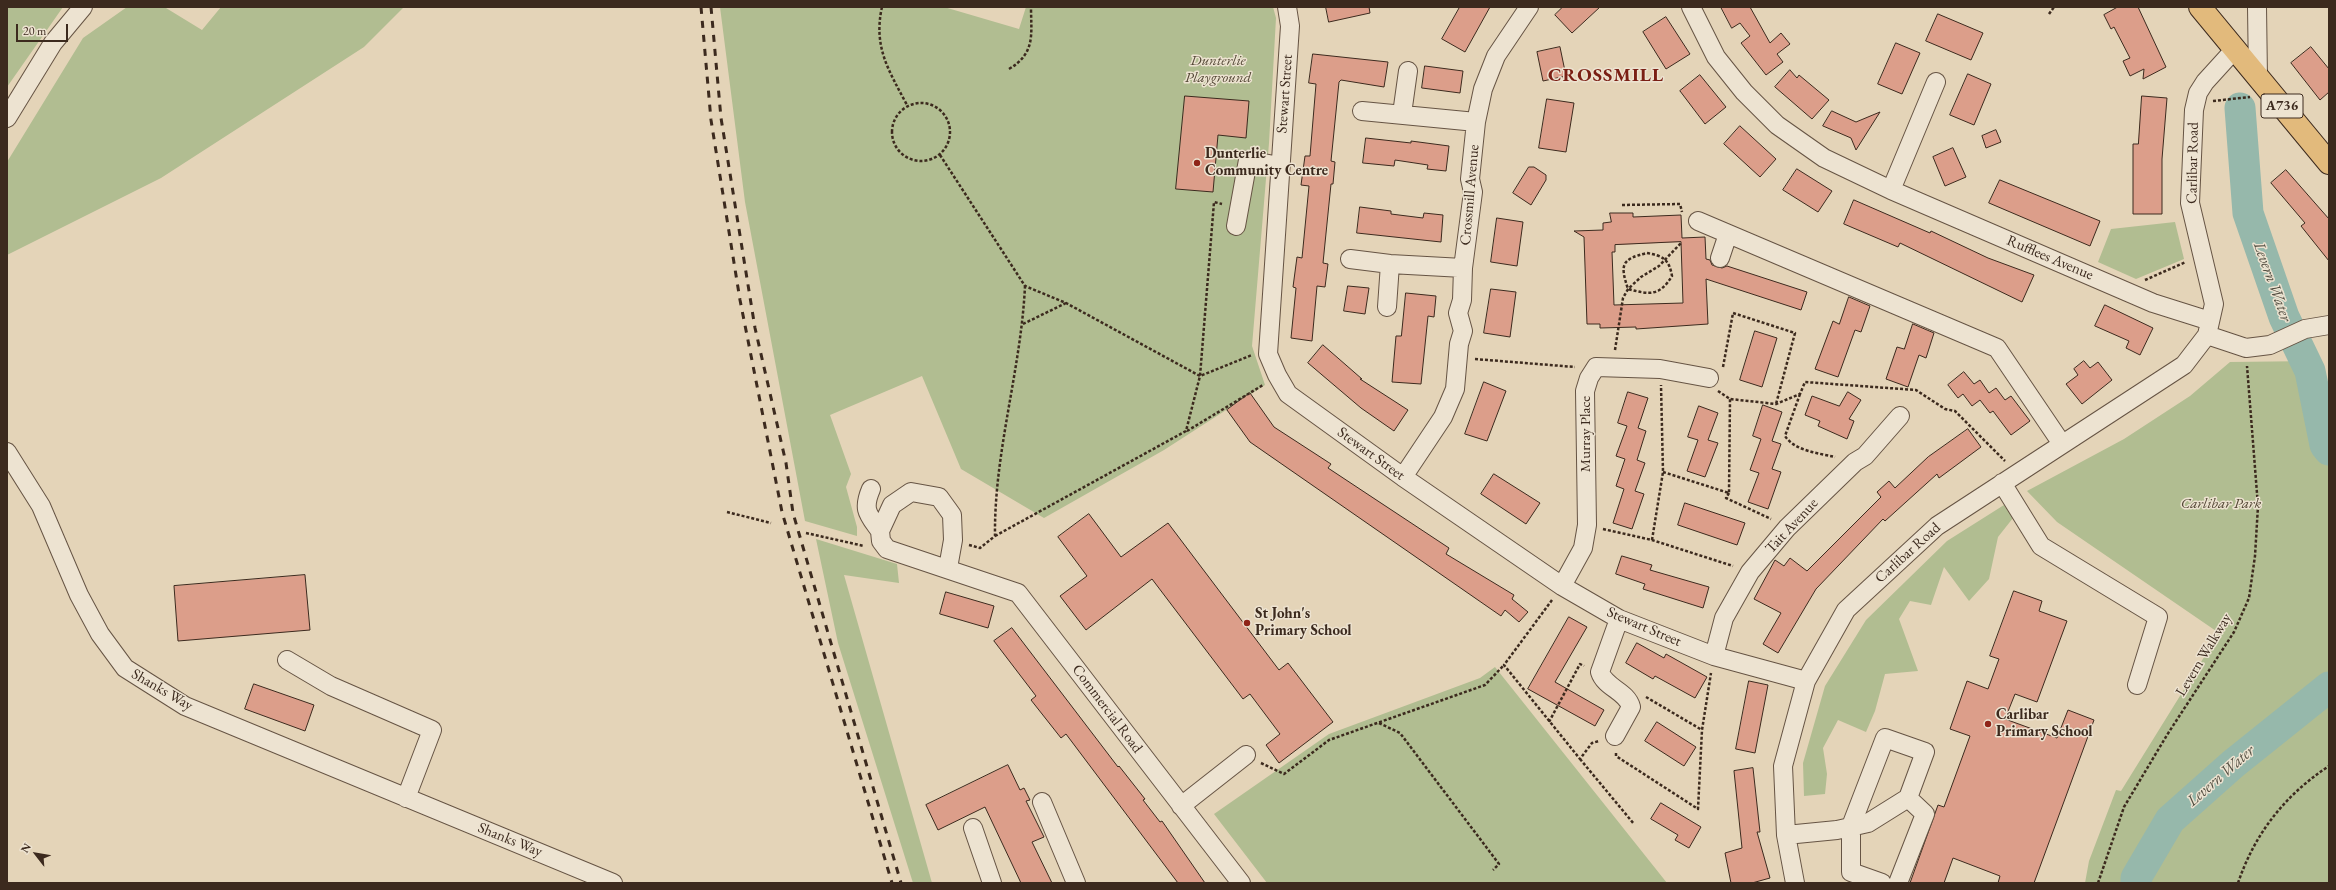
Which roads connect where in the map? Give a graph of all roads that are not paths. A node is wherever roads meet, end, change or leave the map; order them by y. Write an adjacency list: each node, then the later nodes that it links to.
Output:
1 (82, 7): 13 (street)
2 (1287, 7): 16 (street, Stewart Street)
3 (1529, 7): 14 (street, Crossmill Avenue)
4 (1691, 7): 17 (street, Rufflees Avenue)
5 (2200, 7): 7 (main road, A736)
6 (2257, 7): 9 (street)
7 (2234, 49): 9 (main road, A736); 27 (street, Carlibar Road)
8 (1408, 71): 12 (street)
9 (2258, 78): 15 (main road, A736)
10 (1936, 82): 17 (street)
11 (1362, 111): 12 (street, Crossmill Avenue)
12 (1402, 114): 14 (street, Crossmill Avenue)
13 (7, 118)
14 (1476, 122): 24 (street, Crossmill Avenue)
15 (2329, 163)
16 (1279, 166): 19 (street); 32 (street, Stewart Street)
17 (1891, 190): 27 (street, Rufflees Avenue)
18 (1691, 219): 20 (street)
19 (1236, 226)
20 (1728, 234): 21 (street); 30 (street)
21 (1720, 258)
22 (1350, 259): 23 (street)
23 (1390, 264): 24 (street); 25 (street)
24 (1463, 268): 32 (street, Crossmill Avenue)
25 (1387, 307)
26 (2329, 325): 27 (street)
27 (2208, 328): 30 (street, Carlibar Road)
28 (1717, 376): 37 (street, Murray Place)
29 (1900, 416): 39 (street, Tait Avenue)
30 (2062, 444): 33 (street, Carlibar Road)
31 (7, 452): 45 (street, Shanks Way)
32 (1403, 477): 37 (street, Stewart Street)
33 (2002, 483): 41 (street, Carlibar Road); 42 (street)
34 (871, 489): 35 (street)
35 (880, 531): 36 (street, Commercial Road); 36 (street)
36 (948, 568): 48 (street, Commercial Road)
37 (1562, 586): 38 (street, Stewart Street)
38 (1619, 619): 39 (street, Stewart Street); 43 (street)
39 (1714, 656): 41 (street, Stewart Street)
40 (287, 660): 45 (street)
41 (1806, 681): 51 (street, Carlibar Road)
42 (2137, 685)
43 (1615, 736)
44 (1246, 755): 48 (street)
45 (406, 798): 52 (street, Shanks Way)
46 (1908, 798): 49 (street); 49 (street); 58 (street)
47 (1042, 802): 54 (street)
48 (1181, 806): 55 (street, Commercial Road)
49 (1851, 826): 51 (street); 57 (street)
50 (973, 828): 53 (street)
51 (1786, 835): 56 (street, Carlibar Road)
52 (613, 883)
53 (992, 883)
54 (1076, 883)
55 (1241, 883)
56 (1795, 883)
57 (1882, 883)
58 (1898, 883)

